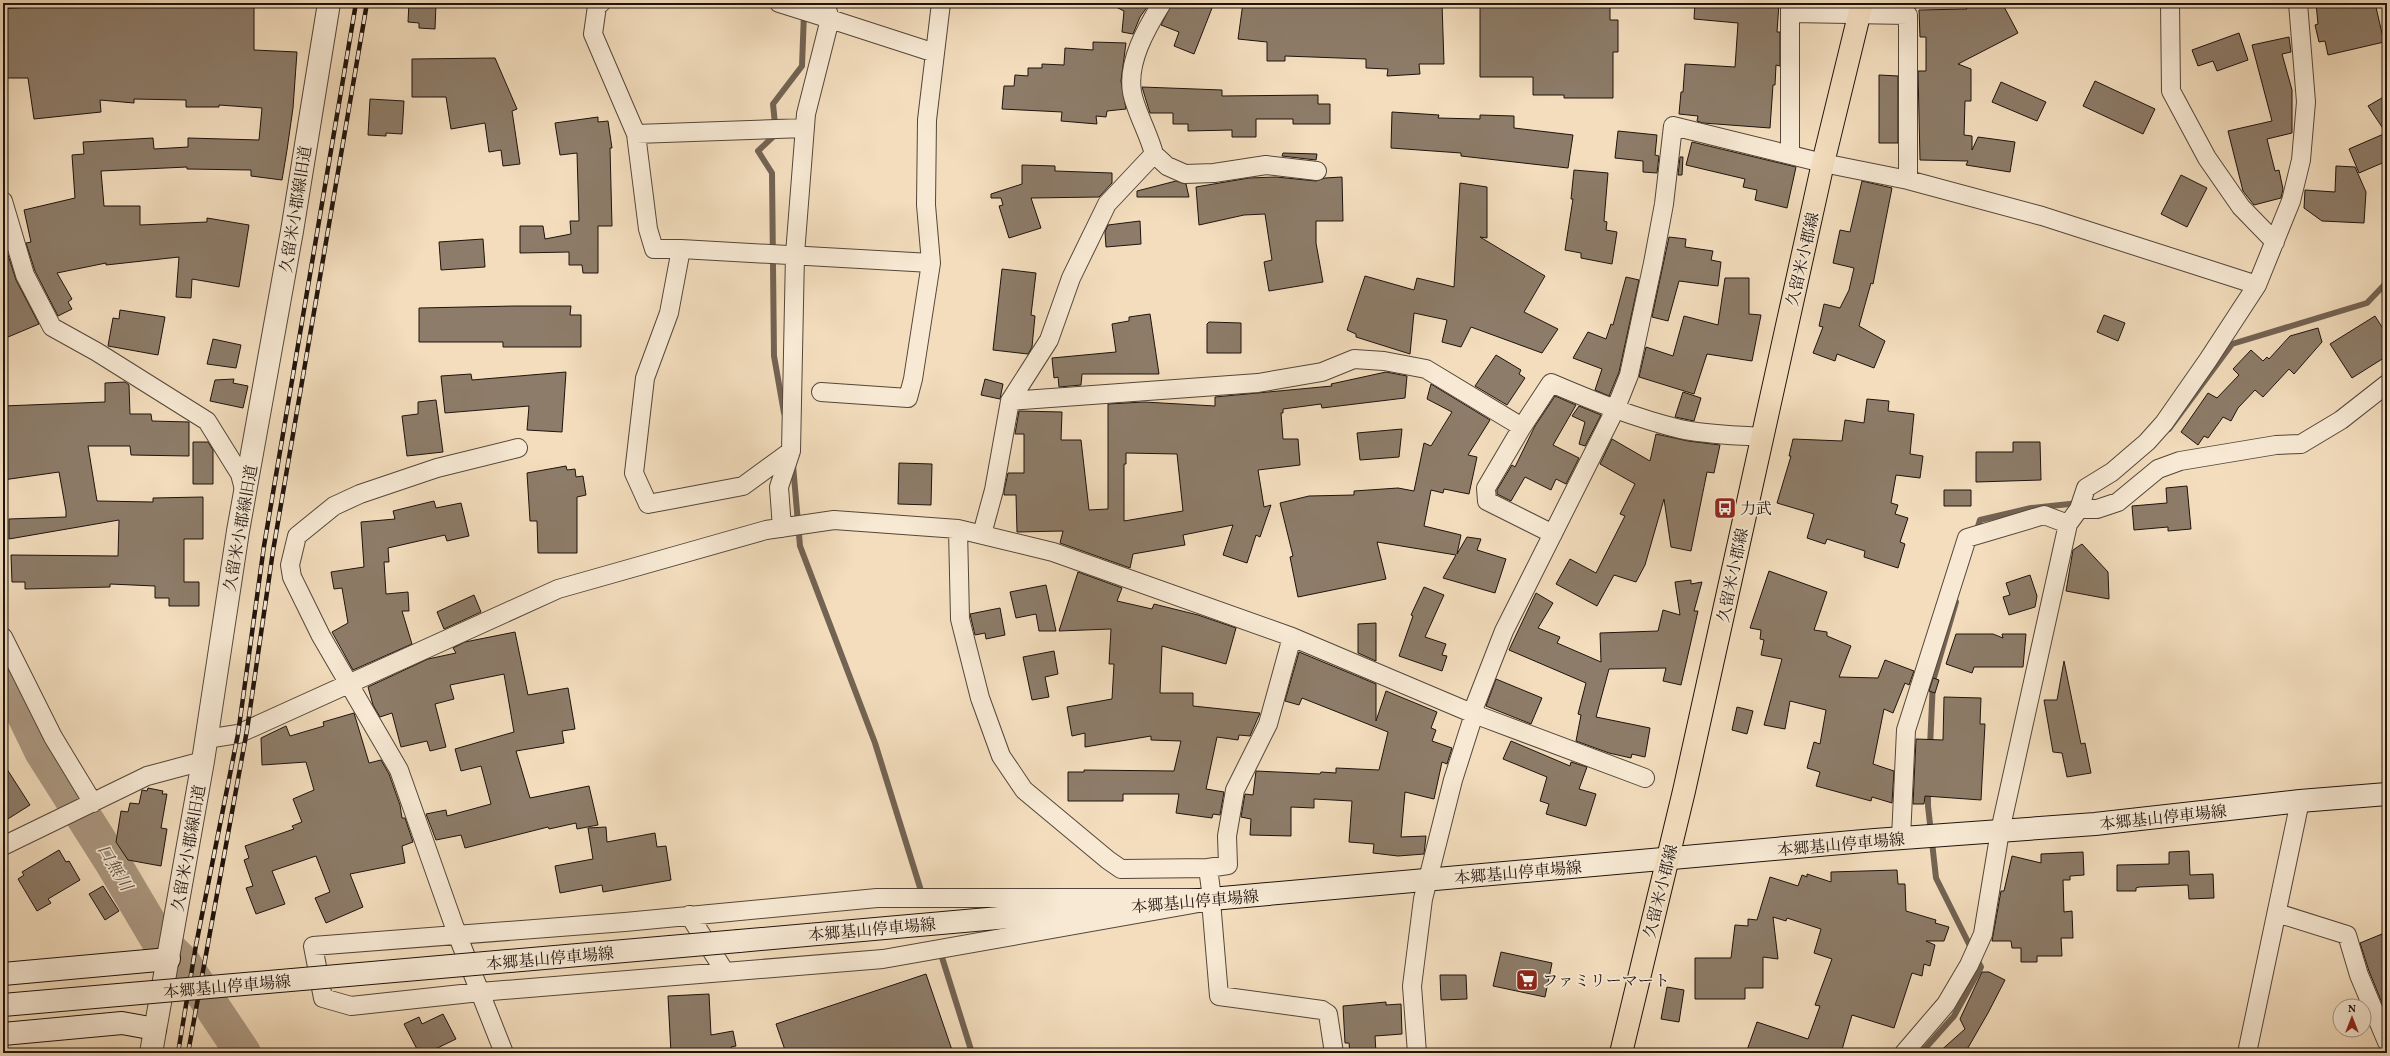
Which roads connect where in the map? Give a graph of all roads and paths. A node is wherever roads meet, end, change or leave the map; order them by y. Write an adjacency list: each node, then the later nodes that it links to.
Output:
1 (329, 3): 33 (main road, 久留米小郡線旧道)
2 (601, 3): 13 (street)
3 (778, 3): 10 (street)
4 (941, 3): 11 (street)
5 (1162, 3): 14 (street)
6 (2170, 3): 20 (street)
7 (2298, 3): 20 (street)
8 (1791, 8): 9 (street); 15 (street)
9 (1861, 8): 16 (main road, 久留米小郡線); 18 (street)
10 (827, 11): 11 (street); 12 (street)
11 (935, 53): 23 (street)
12 (805, 128): 13 (street); 22 (street)
13 (636, 134): 21 (street)
14 (1154, 154): 17 (street); 27 (street)
15 (1790, 154): 16 (street); 28 (street)
16 (1823, 163): 18 (street); 30 (main road, 久留米小郡線)
17 (1317, 171)
18 (1908, 180): 24 (street)
19 (3, 201): 33 (street)
20 (2275, 242): 24 (street)
21 (681, 249): 22 (street); 32 (street)
22 (795, 254): 23 (street); 32 (street)
23 (931, 262): 26 (street)
24 (2257, 285): 34 (street)
25 (2387, 384): 34 (street)
26 (820, 392)
27 (1010, 401): 29 (street); 38 (street)
28 (1615, 410): 29 (street); 30 (street); 39 (street)
29 (1522, 427): 39 (street)
30 (1762, 437): 53 (main road, 久留米小郡線)
31 (518, 448): 42 (street)
32 (791, 451): 36 (street)
33 (245, 496): 44 (main road, 久留米小郡線旧道)
34 (2079, 509): 35 (street)
35 (2068, 524): 50 (street); 51 (street)
36 (782, 528): 37 (street); 42 (street)
37 (958, 529): 38 (street); 54 (street)
38 (982, 534): 41 (street)
39 (1553, 534): 43 (street)
40 (3, 637): 49 (street)
41 (1292, 637): 43 (street); 54 (street)
42 (349, 685): 44 (street); 59 (street)
43 (1473, 713): 46 (street); 55 (street)
44 (206, 739): 45 (main road, 久留米小郡線旧道)
45 (203, 761): 49 (street); 60 (main road, 久留米小郡線旧道)
46 (1645, 778)
47 (2387, 794): 48 (main road, 本郷基山停車場線)
48 (2300, 801): 50 (main road, 本郷基山停車場線); 57 (street)
49 (93, 803): 52 (street)
50 (2000, 831): 51 (main road, 本郷基山停車場線); 73 (street)
51 (1901, 838): 53 (main road, 本郷基山停車場線)
52 (3, 846)
53 (1668, 859): 55 (main road, 本郷基山停車場線); 72 (main road, 久留米小郡線)
54 (1208, 868): 56 (street)
55 (1428, 880): 56 (main road, 本郷基山停車場線); 71 (street)
56 (1217, 899): 58 (street); 61 (street); 64 (main road, 本郷基山停車場線, bridge); 70 (street)
57 (2277, 913): 67 (street); 74 (street)
58 (689, 915): 59 (street); 61 (street)
59 (457, 934): 63 (street); 63 (street)
60 (169, 959): 62 (main road, 本郷基山停車場線); 65 (main road, 久留米小郡線旧道)
61 (725, 972): 63 (street)
62 (3, 974)
63 (480, 992): 69 (street)
64 (3, 1005)
65 (155, 1029): 66 (main road); 68 (main road, 久留米小郡線旧道)
66 (3, 1034)
67 (2387, 1042)
68 (151, 1053)
69 (504, 1053)
70 (1334, 1053)
71 (1417, 1053)
72 (1621, 1053)
73 (1904, 1053)
74 (2247, 1053)

